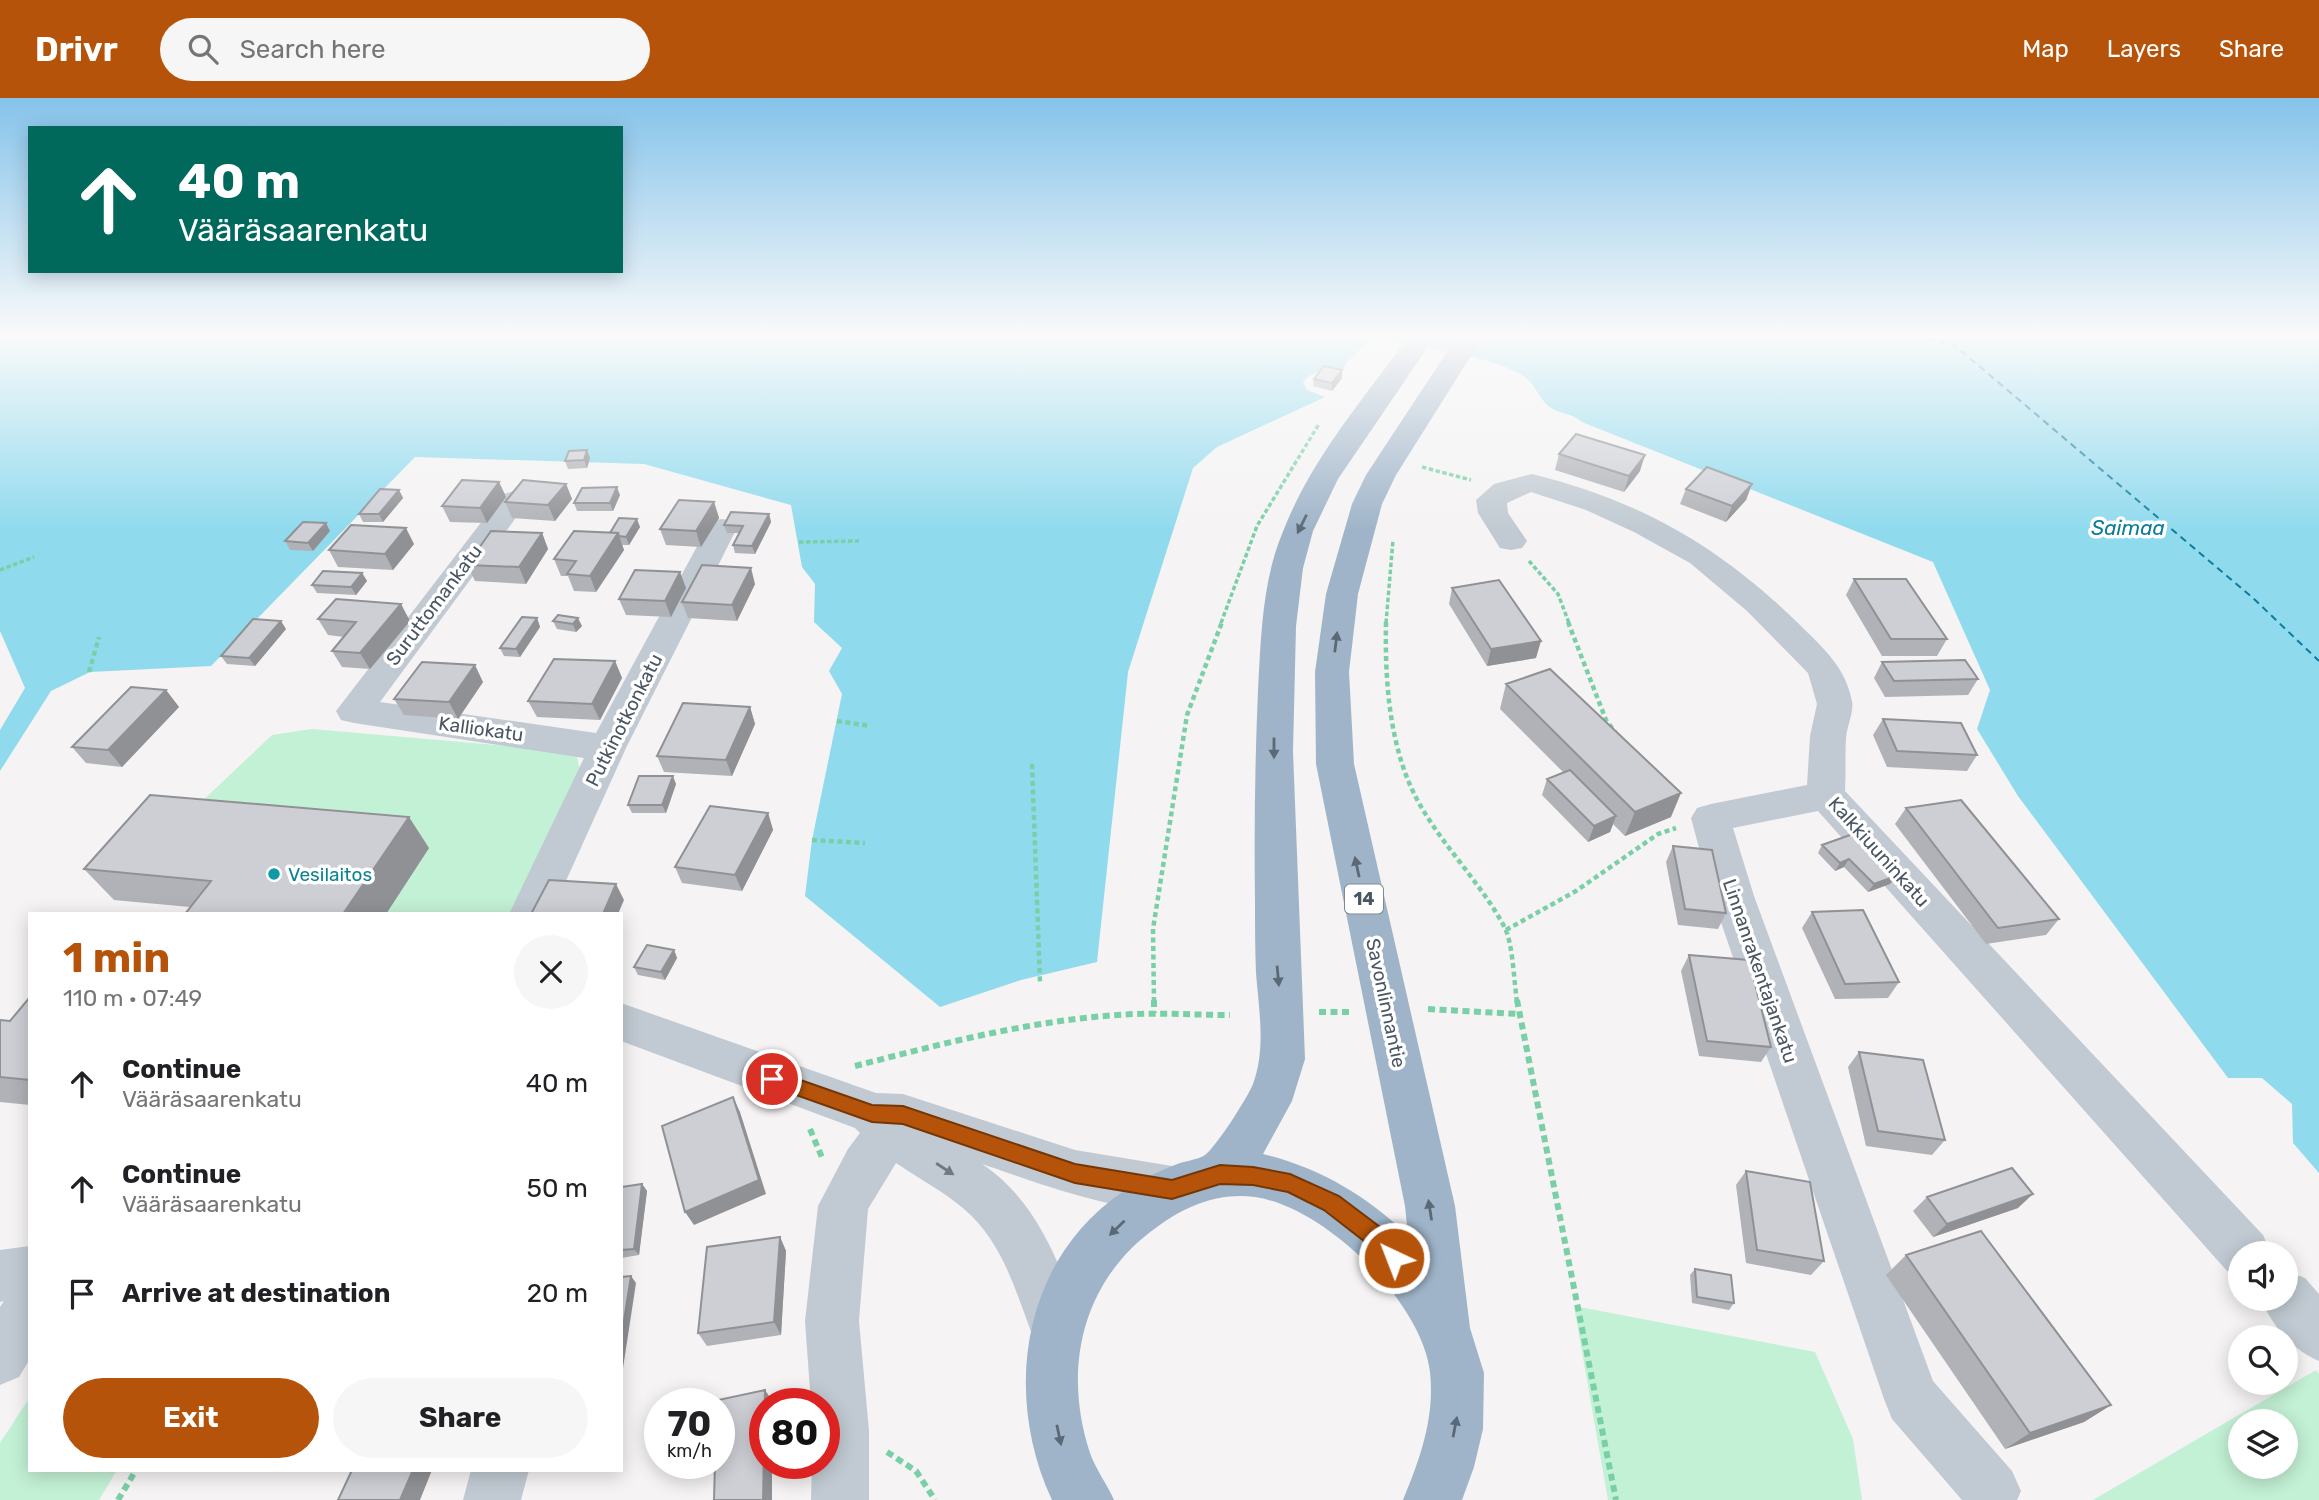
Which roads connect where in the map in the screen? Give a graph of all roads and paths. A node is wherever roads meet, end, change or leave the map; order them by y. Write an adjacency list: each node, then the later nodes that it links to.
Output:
1 (1365, 400): 3 (highway)
2 (1437, 400): 4 (highway, Savonlinnantie / 14)
3 (1319, 453): 31 (path); 37 (highway, one-way to 37)
4 (1400, 470): 5 (path); 44 (highway, Savonlinnantie / 14, one-way to 4)
5 (1505, 490): 10 (street); 22 (street, Kalkkiuuninkatu)
6 (514, 500): 16 (street, Suruttomankatu)
7 (722, 528): 20 (street, Putkinotkonkatu)
8 (1394, 534): 27 (path)
9 (859, 541): 11 (path)
10 (1511, 541): 19 (path)
11 (799, 542)
12 (34, 557): 13 (path)
13 (0, 570)
14 (99, 637): 15 (path)
15 (89, 672)
16 (354, 711): 20 (street, Kalliokatu)
17 (837, 721): 18 (path)
18 (870, 726)
19 (1622, 740)
20 (607, 748): 26 (street, Putkinotkonkatu)
21 (1032, 764): 28 (path)
22 (1826, 795): 23 (street); 39 (street, Kalkkiuuninkatu)
23 (1711, 818): 27 (path); 51 (street, Linnanrakentajankatu)
24 (812, 840): 25 (path)
25 (865, 843)
26 (531, 912)
27 (1506, 930): 33 (path)
28 (1040, 982)
29 (1429, 1009): 33 (path)
30 (1312, 1012): 32 (path)
31 (1154, 1013): 34 (path); 36 (path)
32 (1360, 1013)
33 (1520, 1014): 58 (path)
34 (1230, 1015)
35 (623, 1023): 36 (street)
36 (873, 1107): 38 (street); 45 (street, one-way to 45); 48 (street)
37 (1220, 1174): 38 (highway, 14); 44 (highway, 14)
38 (1172, 1189): 45 (highway, 14, one-way to 45)
39 (2234, 1241)
40 (28, 1270): 41 (street)
41 (0, 1276)
42 (28, 1310): 47 (street)
43 (2298, 1310): 46 (street)
44 (1444, 1326): 57 (highway, 14, one-way to 44)
45 (1056, 1328): 52 (highway, 14, one-way to 52)
46 (2319, 1334)
47 (0, 1358)
48 (841, 1431): 55 (street); 56 (path)
49 (135, 1472): 53 (path)
50 (499, 1472): 54 (street)
51 (1992, 1491)
52 (1077, 1496)
53 (118, 1500)
54 (492, 1500)
55 (839, 1500)
56 (935, 1500)
57 (1432, 1500)
58 (1616, 1500)

